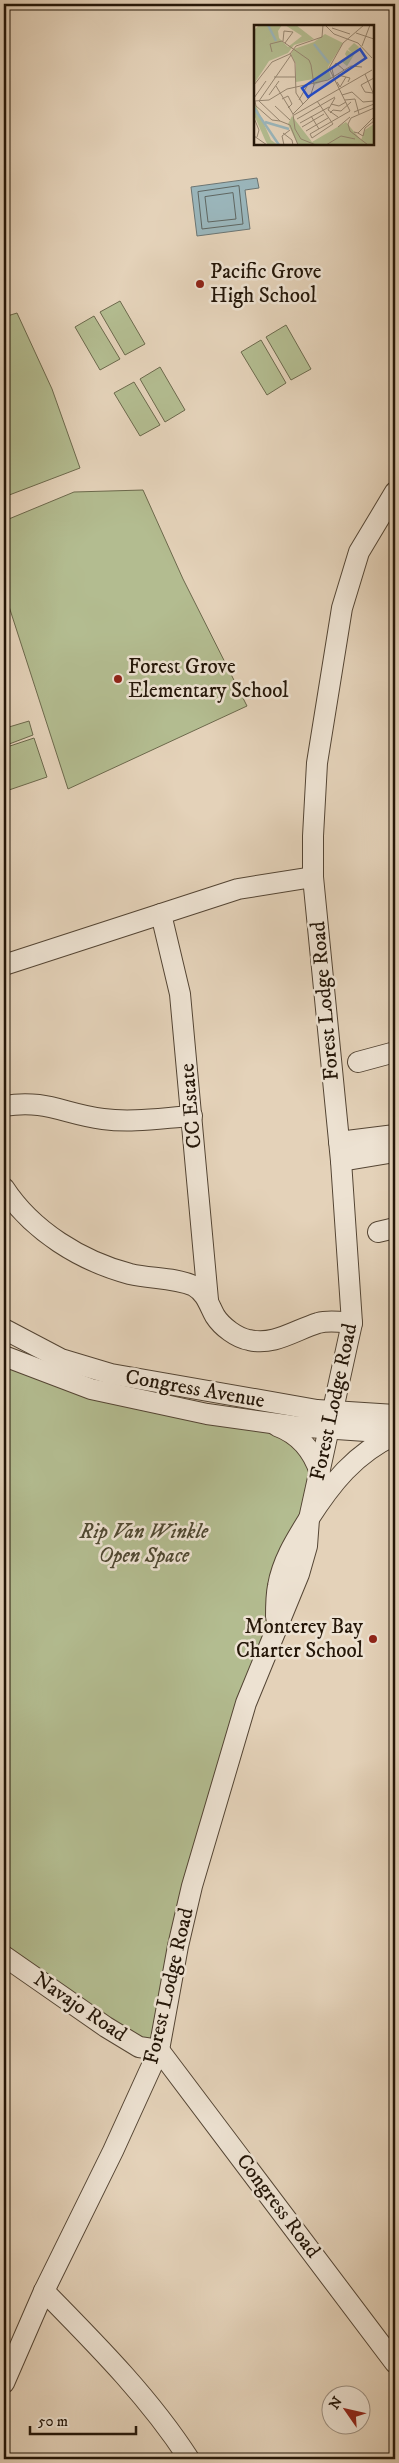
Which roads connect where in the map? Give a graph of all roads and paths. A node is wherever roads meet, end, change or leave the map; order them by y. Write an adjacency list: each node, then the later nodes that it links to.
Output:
1 (395, 492): 2 (street, Forest Lodge Road)
2 (313, 877): 3 (street); 10 (street, Forest Lodge Road)
3 (161, 914): 4 (street); 8 (street, CC Estate)
4 (4, 966)
5 (395, 1052): 6 (street)
6 (358, 1062)
7 (4, 1106): 8 (street)
8 (192, 1116): 13 (street, CC Estate)
9 (395, 1135): 10 (street)
10 (340, 1151): 11 (street); 14 (street, Forest Lodge Road)
11 (395, 1152)
12 (4, 1188): 13 (street)
13 (208, 1300): 14 (street)
14 (352, 1323): 18 (street, Forest Lodge Road)
15 (4, 1330): 18 (street, Congress Avenue)
16 (4, 1356): 19 (street, Congress Avenue)
17 (395, 1416): 18 (street, Congress Avenue)
18 (332, 1419): 19 (street, Congress Avenue); 20 (street, Congress Avenue); 21 (street, Forest Lodge Road)
19 (266, 1423): 21 (street)
20 (395, 1434): 22 (street)
21 (320, 1473): 22 (street, Forest Lodge Road)
22 (309, 1519): 24 (street, Forest Lodge Road)
23 (4, 1956): 24 (street, Navajo Road)
24 (159, 2050): 25 (street, Forest Lodge Road); 26 (street, Congress Road)
25 (44, 2291): 27 (street, Forest Lodge Road); 28 (street)
26 (395, 2363)
27 (4, 2383)
28 (189, 2459)

